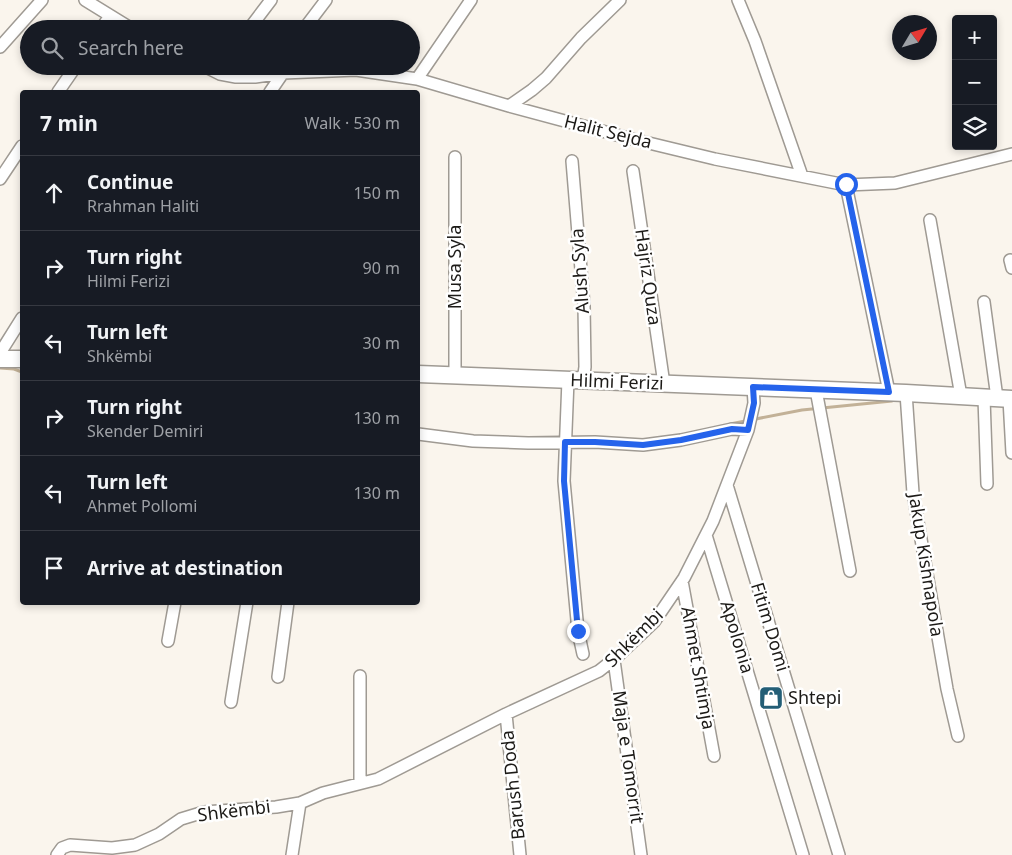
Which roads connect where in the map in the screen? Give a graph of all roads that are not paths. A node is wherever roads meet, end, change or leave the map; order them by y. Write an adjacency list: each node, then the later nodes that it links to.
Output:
1 (42, 0): 9 (street)
2 (85, 0): 8 (street)
3 (271, 0): 12 (street)
4 (326, 0): 13 (street)
5 (471, 0): 21 (street)
6 (620, 0): 26 (street)
7 (738, 0): 32 (street)
8 (110, 16): 10 (street); 11 (street)
9 (24, 20)
10 (107, 20)
11 (117, 20)
12 (256, 20)
13 (311, 20)
14 (20, 25): 15 (street)
15 (0, 47)
16 (70, 75): 24 (street)
17 (232, 75): 18 (street, Halit Sejda)
18 (262, 75)
19 (276, 75): 25 (street)
20 (390, 75): 23 (street, Halit Sejda)
21 (420, 75)
22 (420, 75): 23 (street)
23 (417, 79): 26 (street, Halit Sejda)
24 (59, 90)
25 (271, 90)
26 (509, 106): 32 (street, Halit Sejda)
27 (20, 149): 33 (street)
28 (1012, 154): 34 (street, Halit Sejda)
29 (455, 157): 42 (street, Musa Syla)
30 (572, 161): 43 (street, Alush Syla)
31 (632, 171): 44 (street, Hajriz Quza)
32 (802, 176): 34 (street, Halit Sejda)
33 (0, 179)
34 (846, 184): 47 (street)
35 (930, 220): 49 (street)
36 (984, 302): 50 (street)
37 (20, 321): 38 (street)
38 (0, 353)
39 (0, 359): 40 (street)
40 (20, 360)
41 (420, 374): 42 (street, Hilmi Ferizi)
42 (455, 376): 43 (street, Hilmi Ferizi)
43 (575, 381): 44 (street, Hilmi Ferizi); 53 (street, Alush Syla)
44 (664, 384): 45 (street, Hilmi Ferizi)
45 (753, 387): 46 (street, Hilmi Ferizi); 51 (street, Shkëmbi)
46 (816, 390): 47 (street, Hilmi Ferizi); 58 (street)
47 (889, 392): 48 (street, Hilmi Ferizi)
48 (906, 393): 49 (street, Hilmi Ferizi); 70 (street, Jakup Kishnapola)
49 (961, 396): 50 (street, Hilmi Ferizi)
50 (1001, 398): 54 (street); 55 (street)
51 (750, 423): 53 (street); 56 (street, Shkëmbi)
52 (420, 434): 53 (street)
53 (565, 438): 64 (street, Alush Syla)
54 (1012, 453)
55 (987, 484)
56 (726, 485): 57 (street, Shkëmbi); 79 (street, Fitim Domi)
57 (706, 534): 59 (street, Shkëmbi); 78 (street, Apolonia)
58 (850, 571)
59 (682, 581): 65 (street, Shkëmbi); 71 (street, Ahmet Shtimja)
60 (174, 605): 63 (street)
61 (247, 605): 68 (street)
62 (288, 605): 67 (street)
63 (168, 641)
64 (583, 654)
65 (614, 660): 69 (street, Shkëmbi); 77 (street, Maja e Tomorrit)
66 (360, 676): 72 (street)
67 (278, 677)
68 (232, 702)
69 (506, 714): 72 (street, Shkëmbi); 76 (street, Barush Doda)
70 (958, 736)
71 (714, 756)
72 (360, 783): 73 (street, Shkëmbi)
73 (300, 803): 74 (street, Shkëmbi); 75 (street)
74 (56, 855)
75 (292, 855)
76 (520, 855)
77 (641, 855)
78 (803, 855)
79 (839, 855)

